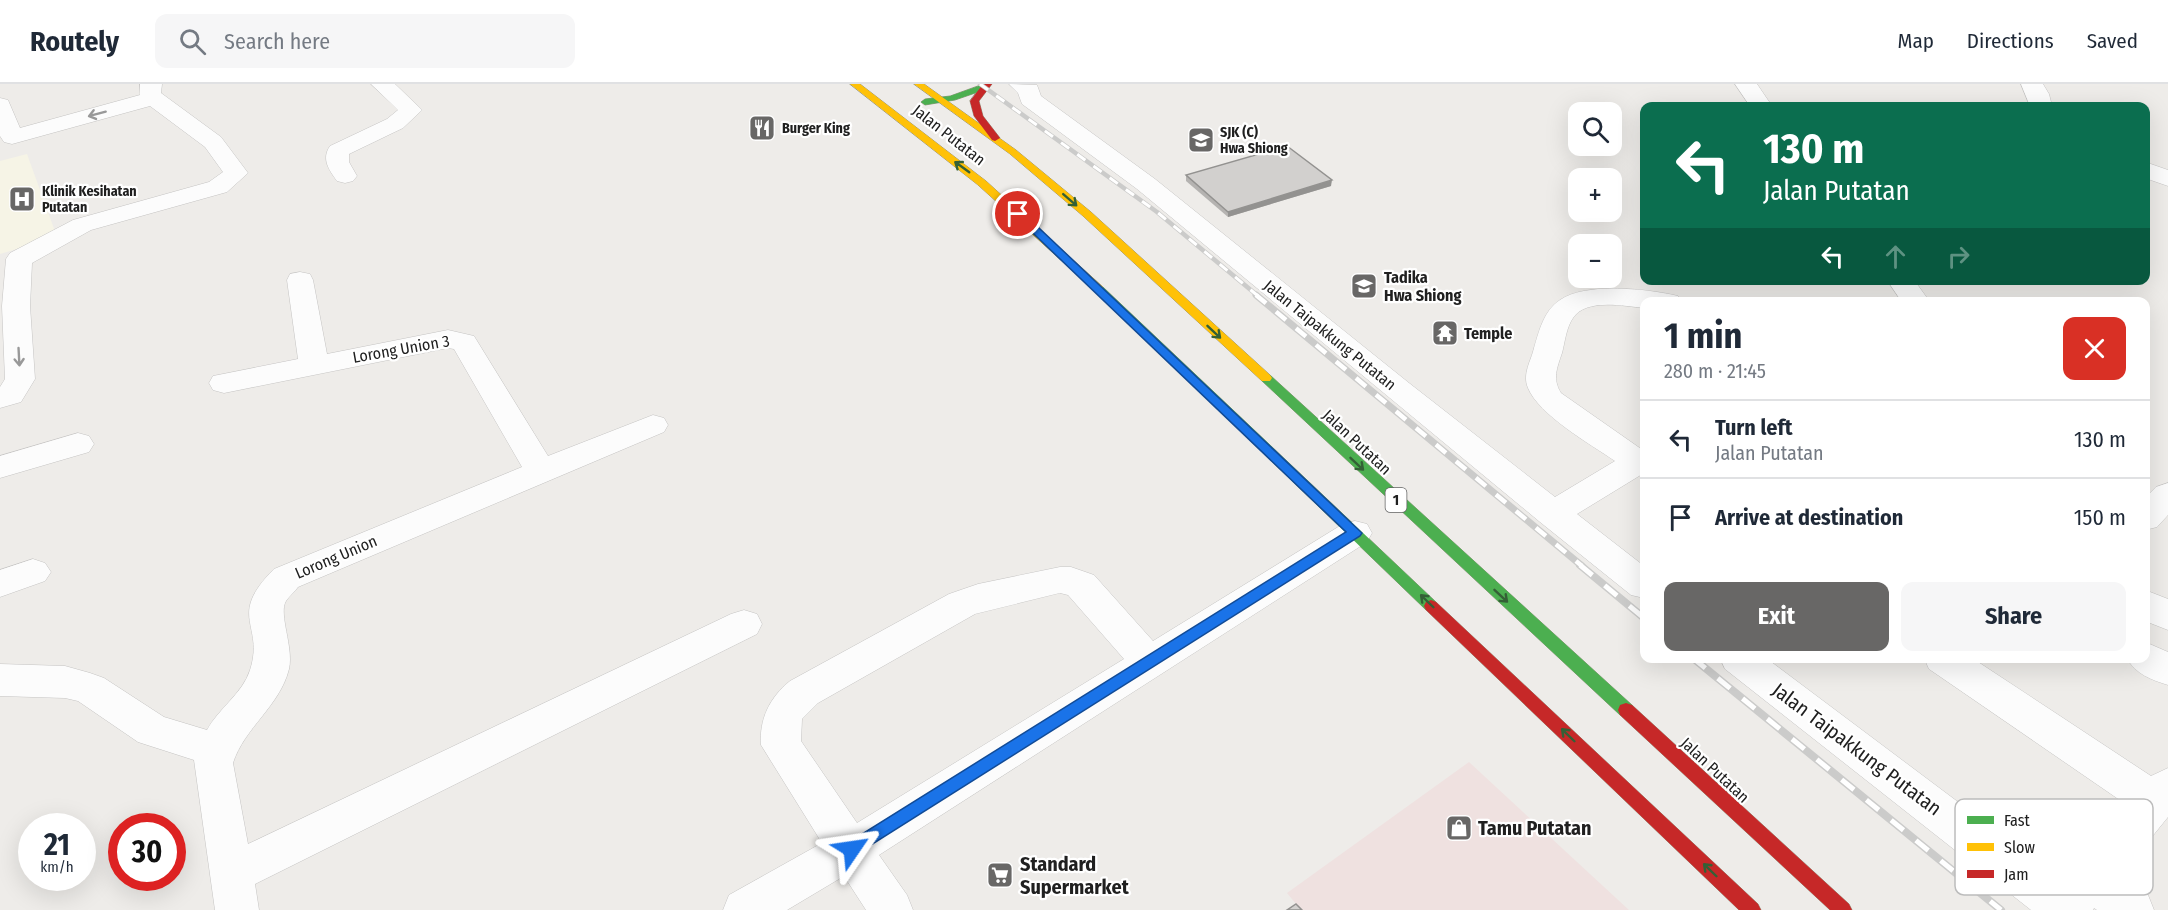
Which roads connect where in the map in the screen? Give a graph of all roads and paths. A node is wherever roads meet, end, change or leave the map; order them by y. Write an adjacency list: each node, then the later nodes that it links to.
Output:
1 (382, 84): 18 (street)
2 (854, 84): 10 (main road, Jalan Putatan)
3 (918, 84): 11 (main road, Jalan Putatan / 1)
4 (1746, 84): 12 (street)
5 (2032, 84): 13 (street)
6 (986, 86): 11 (main road); 14 (main road)
7 (1024, 87): 34 (street, Jalan Taipakkung Putatan)
8 (152, 91): 9 (street, one-way to 9); 24 (street)
9 (2, 93)
10 (874, 99): 11 (main road); 35 (main road, Jalan Putatan, one-way to 10)
11 (941, 100): 14 (main road, Jalan Putatan / 1)
12 (1758, 102)
13 (2040, 102)
14 (995, 138): 15 (main road, Jalan Putatan / 1)
15 (1030, 165): 16 (main road); 57 (main road, Jalan Putatan / 1, one-way to 57)
16 (1008, 166)
17 (2150, 171): 19 (street)
18 (345, 176)
19 (2168, 179)
20 (300, 280): 25 (street)
21 (1904, 285): 22 (street)
22 (1913, 297)
23 (1640, 301): 34 (street)
24 (8, 308): 27 (street, one-way to 27)
25 (314, 365): 26 (street, Lorong Union 3); 31 (street, Lorong Union 3)
26 (225, 383)
27 (0, 398)
28 (653, 425): 31 (street, Lorong Union)
29 (78, 444): 30 (street)
30 (0, 467)
31 (541, 472): 48 (street, Lorong Union)
32 (2168, 495): 33 (street)
33 (2150, 513)
34 (1552, 514): 37 (street, Jalan Taipakkung Putatan)
35 (1355, 533): 43 (street); 56 (main road, Jalan Putatan, one-way to 35)
36 (33, 572): 38 (street)
37 (1640, 582)
38 (0, 584)
39 (2150, 607): 40 (street)
40 (2168, 616)
41 (744, 624): 52 (street)
42 (2150, 660): 46 (street)
43 (1150, 662): 51 (street); 51 (street)
44 (1745, 663): 50 (street, Jalan Taipakkung Putatan)
45 (1950, 663): 49 (street)
46 (2168, 670)
47 (0, 680): 48 (street)
48 (216, 750): 52 (street)
49 (2162, 794)
50 (1955, 825)
51 (852, 849): 54 (street); 55 (street)
52 (234, 892)
53 (2091, 895): 58 (street, Jalan Taipakkung Putatan)
54 (745, 910)
55 (891, 910)
56 (1752, 910)
57 (1843, 910)
58 (2132, 910)

